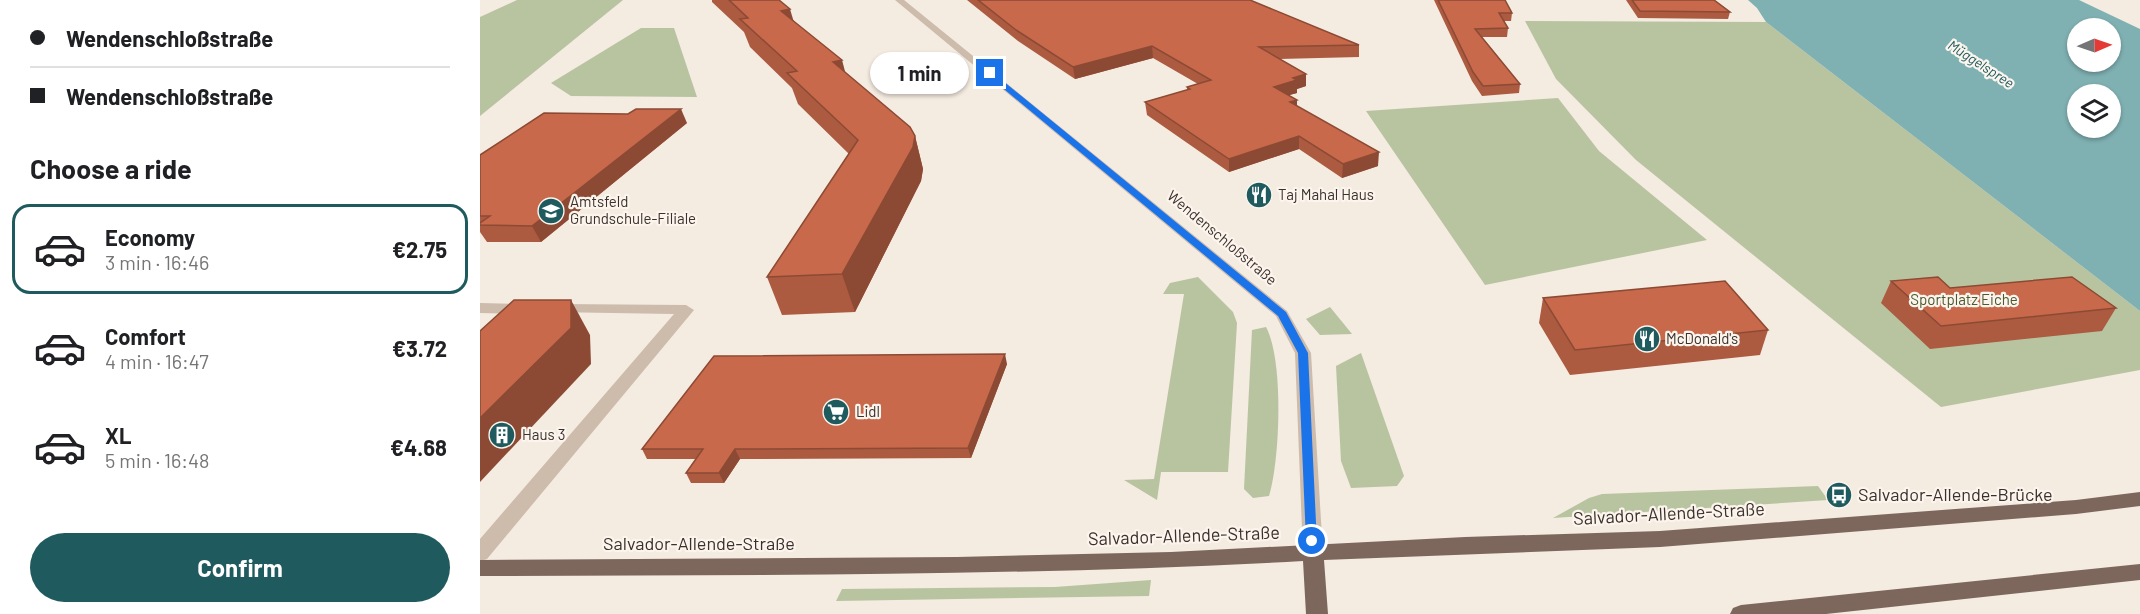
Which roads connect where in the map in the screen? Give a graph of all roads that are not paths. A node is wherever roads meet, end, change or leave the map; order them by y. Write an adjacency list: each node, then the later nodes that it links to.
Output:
1 (898, 0): 5 (street, Wendenschloßstraße)
2 (480, 308): 4 (street)
3 (2140, 499): 5 (main road, Salvador-Allende-Straße)
4 (480, 553)
5 (1313, 554): 6 (main road, Salvador-Allende-Straße); 8 (main road, Wendenschloßstraße)
6 (480, 568)
7 (2140, 572): 9 (main road)
8 (1317, 614)
9 (1741, 614)

